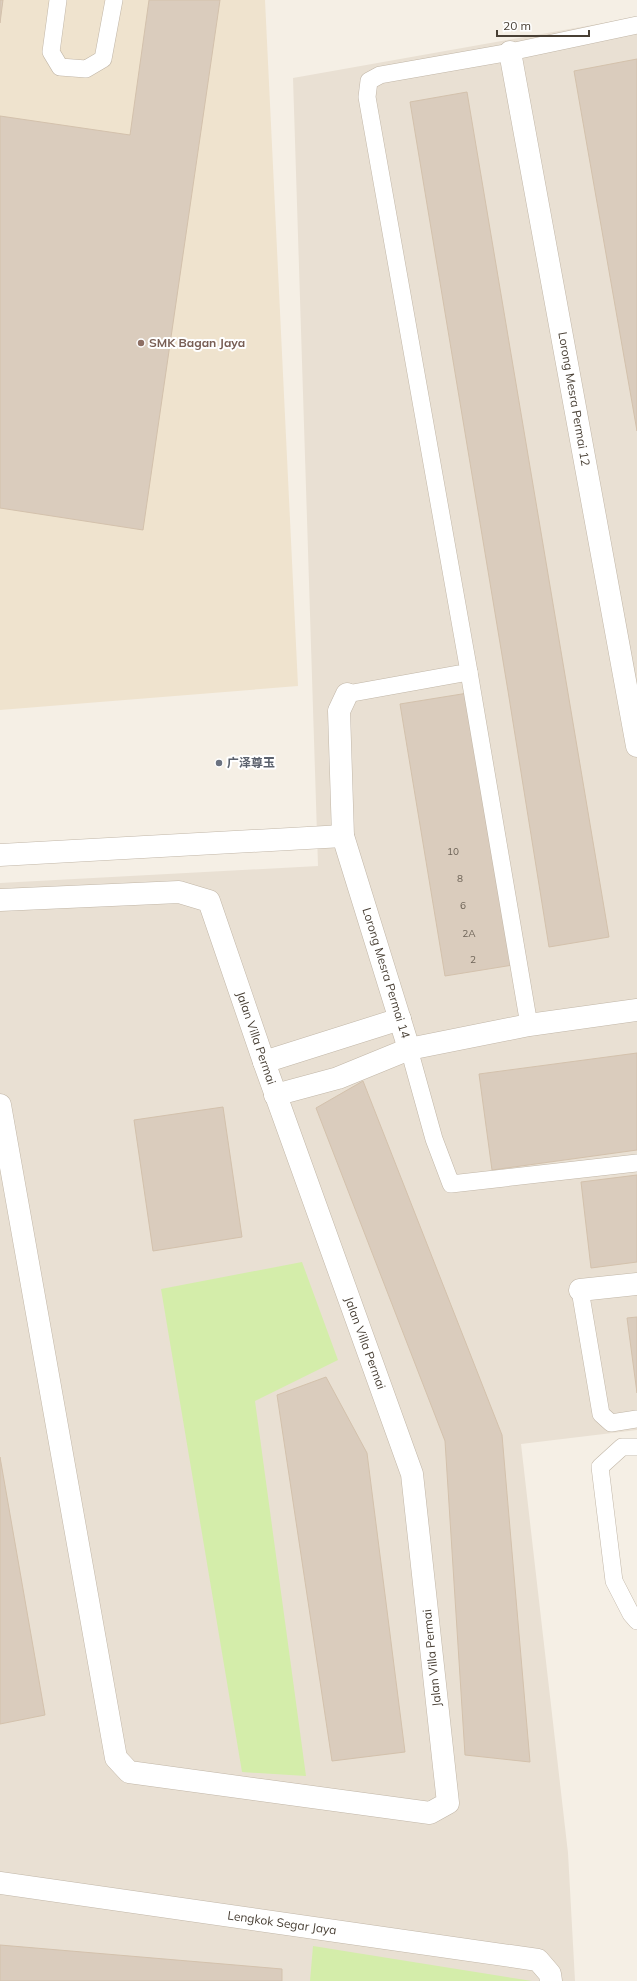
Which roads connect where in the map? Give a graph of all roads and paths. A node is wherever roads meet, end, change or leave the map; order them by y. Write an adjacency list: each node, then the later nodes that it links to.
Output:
1 (58, 0): 2 (lane)
2 (114, 0)
3 (637, 25): 4 (lane)
4 (510, 52): 5 (lane); 7 (street, Lorong Mesra Permai 12)
5 (469, 672): 6 (lane); 13 (lane)
6 (347, 694): 8 (street, Lorong Mesra Permai 14)
7 (637, 746)
8 (343, 836): 9 (street); 12 (street, Lorong Mesra Permai 14)
9 (0, 855)
10 (0, 900): 15 (street, Jalan Villa Permai)
11 (637, 1010): 13 (street, Lorong Mesra Permai 14)
12 (400, 1019): 14 (street, Lorong Mesra Permai 14); 15 (street)
13 (529, 1025): 14 (street, Lorong Mesra Permai 14)
14 (409, 1049): 16 (street); 18 (lane)
15 (264, 1062): 16 (street, Jalan Villa Permai)
16 (275, 1095): 17 (street, Jalan Villa Permai)
17 (0, 1105)
18 (637, 1163)
19 (637, 1284): 20 (street)
20 (580, 1290): 21 (lane)
21 (637, 1419)
22 (637, 1447): 23 (lane)
23 (637, 1621)
24 (0, 1883): 25 (street, Lengkok Segar Jaya)
25 (551, 1981)

